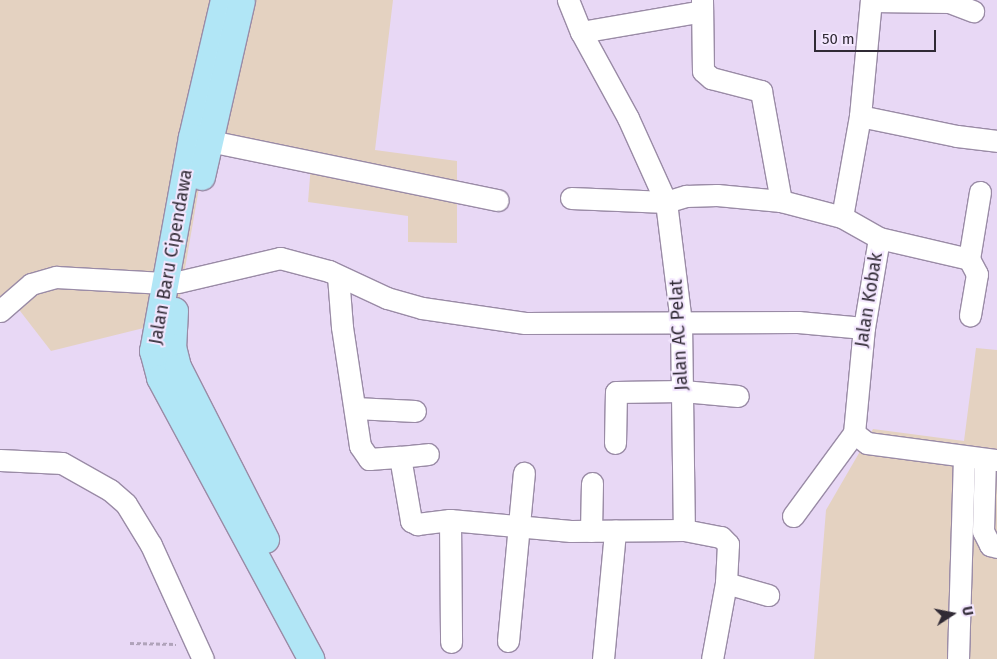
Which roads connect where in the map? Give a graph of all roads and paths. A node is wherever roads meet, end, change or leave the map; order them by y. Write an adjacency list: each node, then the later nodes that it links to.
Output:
1 (224, 0): 9 (main road, Jalan Baru Cipendawa)
2 (242, 0): 9 (main road, Jalan Baru Cipendawa)
3 (568, 0): 7 (street, Jalan AC Pelat)
4 (871, 1): 6 (street); 8 (street)
5 (702, 6): 7 (street); 14 (street)
6 (973, 11)
7 (581, 32): 15 (street, Jalan AC Pelat)
8 (860, 116): 10 (street); 16 (street)
9 (201, 139): 13 (street); 20 (main road, Jalan Baru Cipendawa)
10 (997, 141)
11 (980, 192): 18 (street)
12 (571, 198): 15 (street, Jalan Kobak)
13 (498, 200)
14 (781, 201): 15 (street, Jalan Kobak); 16 (street, Jalan Kobak)
15 (666, 202): 23 (street, Jalan AC Pelat)
16 (842, 217): 17 (street, Jalan Kobak)
17 (879, 238): 18 (street); 24 (street, Jalan Kobak)
18 (969, 259): 22 (street)
19 (338, 276): 20 (street); 23 (street); 27 (street)
20 (171, 282): 21 (street); 41 (main road, Jalan Baru Cipendawa)
21 (0, 311)
22 (970, 314)
23 (681, 322): 24 (street); 25 (street, Jalan AC Pelat)
24 (864, 328): 29 (street, Jalan Kobak)
25 (683, 391): 26 (street); 30 (street); 42 (street, Jalan AC Pelat)
26 (738, 396)
27 (355, 408): 28 (street); 32 (street)
28 (415, 411)
29 (854, 433): 33 (street); 38 (street)
30 (615, 444)
31 (428, 454): 32 (street)
32 (400, 457): 39 (street)
33 (964, 457): 35 (street); 56 (street)
34 (0, 460): 51 (street)
35 (991, 460): 45 (street)
36 (524, 473): 40 (street)
37 (592, 483): 43 (street)
38 (793, 516)
39 (450, 520): 40 (street); 49 (street)
40 (518, 526): 43 (street); 48 (street)
41 (249, 527): 52 (main road, Jalan Baru Cipendawa); 53 (main road, Jalan Baru Cipendawa)
42 (684, 530): 44 (street); 46 (street)
43 (591, 531): 44 (street)
44 (615, 531): 54 (street)
45 (997, 547)
46 (726, 583): 47 (street); 55 (street)
47 (768, 595)
48 (508, 641)
49 (451, 642)
50 (130, 643): 51 (path)
51 (200, 652)
52 (311, 659)
53 (330, 659)
54 (603, 659)
55 (712, 659)
56 (958, 659)

